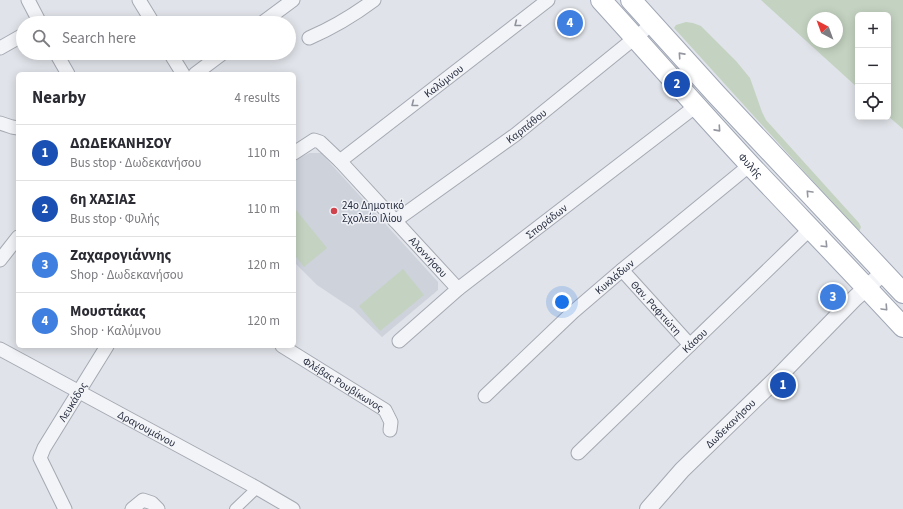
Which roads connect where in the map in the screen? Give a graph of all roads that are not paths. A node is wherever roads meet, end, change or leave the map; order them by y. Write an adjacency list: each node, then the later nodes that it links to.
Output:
1 (28, 0): 8 (street)
2 (139, 0): 9 (street)
3 (374, 0): 12 (street)
4 (548, 0): 26 (street, Καλύμνου, one-way to 26)
5 (601, 0): 13 (main road, Φυλής)
6 (631, 0): 11 (main road, Φυλής)
7 (289, 1): 10 (street)
8 (36, 16)
9 (149, 16)
10 (271, 16)
11 (652, 24): 13 (street, Καρπάθου); 33 (main road, Φυλής, one-way to 11)
12 (309, 38)
13 (635, 38): 22 (main road, Φυλής); 28 (street, Καρπάθου)
14 (16, 39): 15 (street)
15 (0, 48)
16 (60, 60): 19 (street)
17 (174, 60): 20 (street)
18 (214, 60): 21 (street)
19 (67, 72)
20 (182, 72)
21 (198, 72)
22 (696, 106): 27 (main road, Φυλής, one-way to 27); 35 (street, Σποράδων)
23 (0, 123): 24 (street)
24 (16, 128)
25 (296, 153): 26 (street, Αλοννήσου)
26 (340, 161): 28 (street, Αλοννήσου)
27 (750, 165): 29 (main road, Φυλής); 32 (street, Κυκλάδων)
28 (395, 221): 35 (street, Αλοννήσου)
29 (810, 229): 34 (main road, Φυλής, one-way to 34); 39 (street, Κάσου)
30 (16, 240): 31 (street)
31 (0, 260)
32 (622, 270): 39 (street, Θαν. Ραφτιώτη); 44 (street, Κυκλάδων)
33 (883, 273): 34 (street, Δωδεκανήσου); 36 (main road, Φυλής)
34 (866, 288): 37 (main road, Φυλής, one-way to 37); 49 (street, Δωδεκανήσου)
35 (458, 289): 38 (street, Σποράδων)
36 (903, 293)
37 (903, 327)
38 (399, 341)
39 (690, 345): 46 (street, Κάσου)
40 (106, 348): 43 (street, Λευκάδος)
41 (285, 348): 45 (street, Φλέβας Ρουβίκωνος)
42 (0, 349): 43 (street, Δραγουμάνου)
43 (78, 392): 47 (street, Δραγουμάνου); 50 (street, Λευκάδος)
44 (485, 396)
45 (390, 430)
46 (578, 453)
47 (257, 488): 52 (street); 53 (street, Δραγουμάνου)
48 (155, 506): 51 (street)
49 (649, 508)
50 (65, 509)
51 (132, 509)
52 (235, 509)
53 (293, 509)

